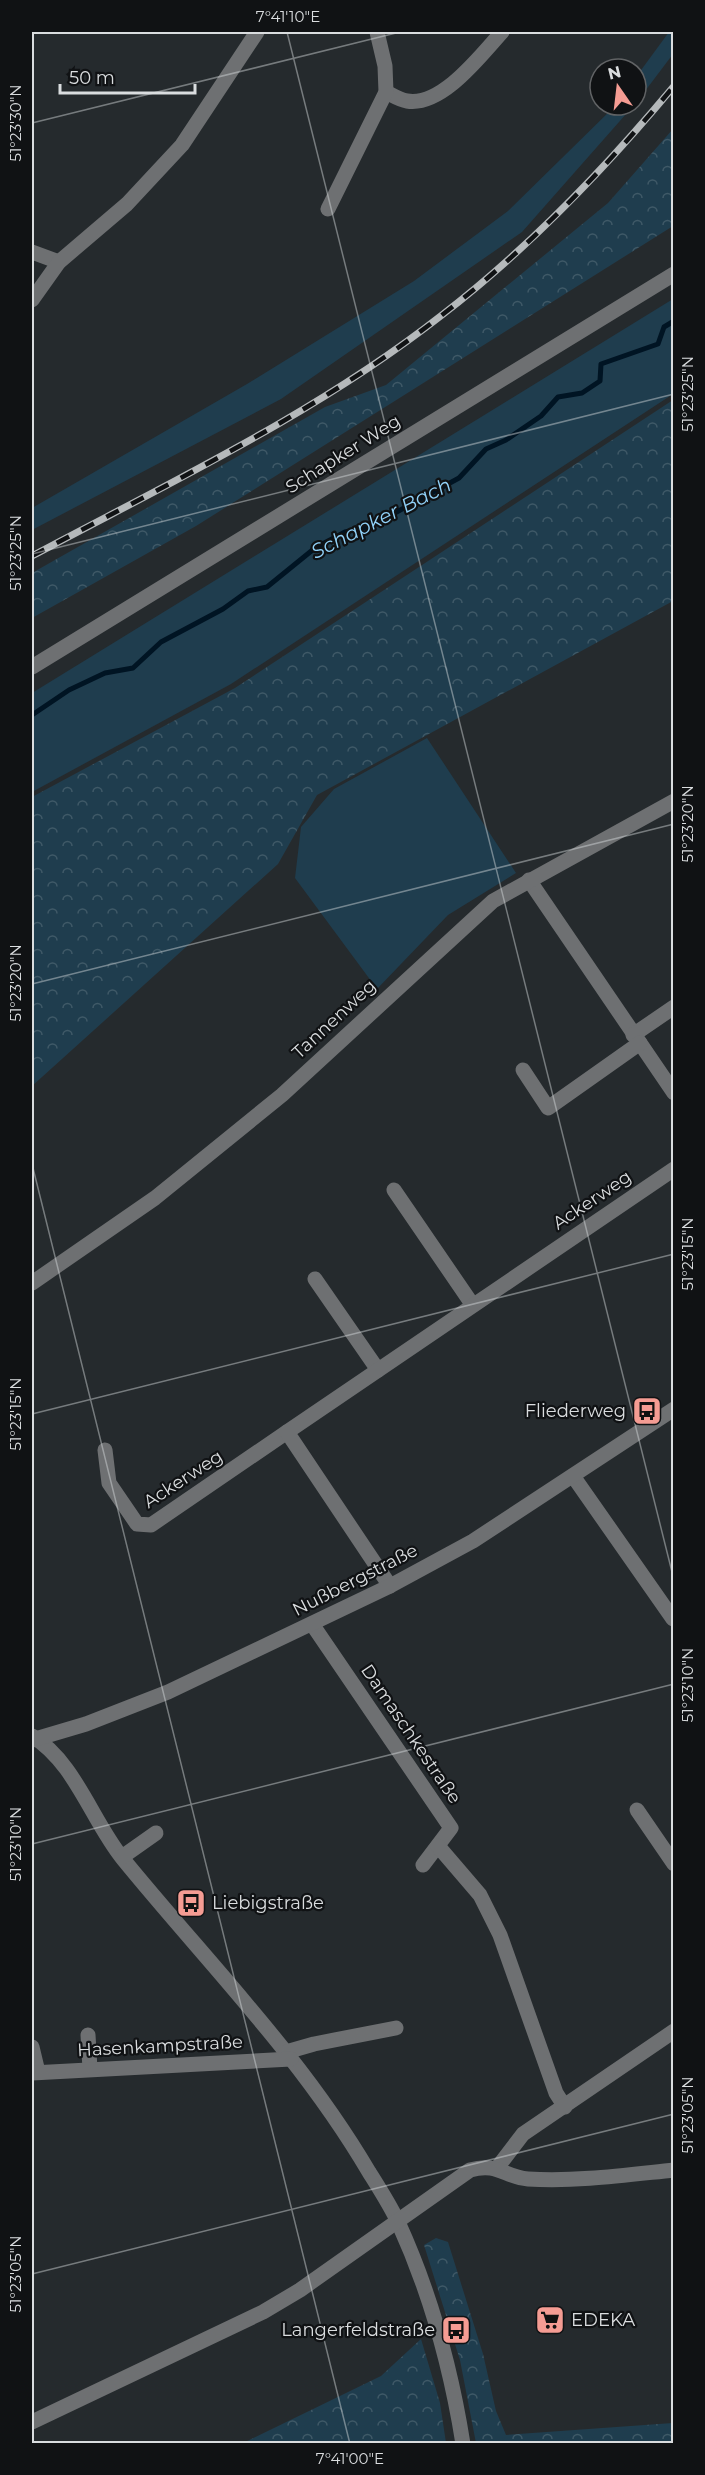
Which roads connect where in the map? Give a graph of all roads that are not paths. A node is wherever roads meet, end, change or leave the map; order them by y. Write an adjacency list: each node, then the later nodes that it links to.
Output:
1 (257, 32): 7 (street)
2 (377, 32): 4 (street)
3 (502, 32): 4 (street)
4 (386, 92): 5 (street)
5 (328, 209)
6 (32, 252): 7 (street)
7 (59, 262): 9 (street)
8 (674, 273): 10 (street, Schapker Weg)
9 (32, 300)
10 (32, 667)
11 (674, 801): 12 (street, Tannenweg)
12 (529, 880): 14 (street); 20 (street, Tannenweg)
13 (674, 1007): 14 (street)
14 (636, 1039): 15 (street); 16 (street)
15 (523, 1070)
16 (674, 1093)
17 (674, 1169): 21 (street, Ackerweg)
18 (394, 1190): 21 (street)
19 (315, 1279): 22 (street)
20 (32, 1283)
21 (472, 1304): 22 (street, Ackerweg)
22 (378, 1370): 24 (street, Ackerweg)
23 (674, 1409): 26 (street, Nußbergstraße)
24 (287, 1432): 25 (street, Ackerweg); 27 (street)
25 (105, 1450)
26 (573, 1476): 27 (street, Nußbergstraße); 28 (street)
27 (390, 1586): 29 (street, Nußbergstraße)
28 (673, 1619)
29 (312, 1624): 30 (street, Nußbergstraße); 33 (street, Damaschkestraße)
30 (33, 1738): 34 (street)
31 (637, 1810): 35 (street)
32 (156, 1833): 34 (street)
33 (438, 1846): 36 (street, Damaschkestraße); 44 (street)
34 (122, 1857): 41 (street)
35 (674, 1864)
36 (423, 1865)
37 (396, 2028): 41 (street, Hasenkampstraße)
38 (674, 2031): 44 (street)
39 (88, 2035): 42 (street)
40 (32, 2047): 43 (street)
41 (289, 2055): 42 (street, Hasenkampstraße); 47 (street)
42 (90, 2070): 43 (street, Hasenkampstraße)
43 (35, 2072)
44 (565, 2107): 45 (street)
45 (496, 2168): 46 (street); 47 (street)
46 (674, 2170)
47 (398, 2221): 48 (street); 49 (street)
48 (32, 2422)
49 (464, 2444)

